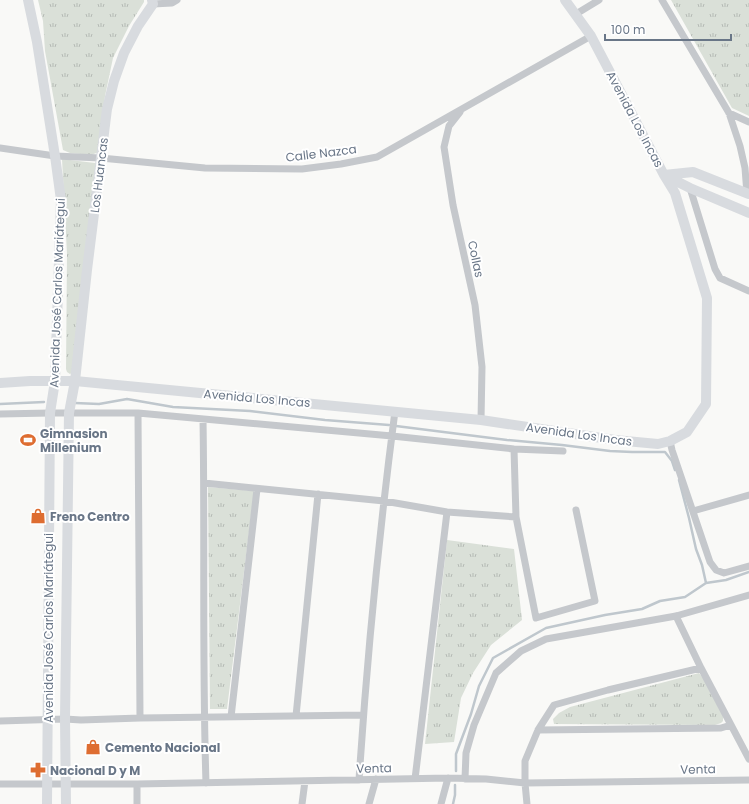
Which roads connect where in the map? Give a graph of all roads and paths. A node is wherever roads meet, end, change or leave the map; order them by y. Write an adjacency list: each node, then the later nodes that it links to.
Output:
1 (28, 0): 13 (main road, Avenida José Carlos Mariátegui)
2 (177, 0): 6 (street, Los Huancas)
3 (565, 0): 7 (main road, Avenida Los Incas)
4 (599, 0): 7 (street)
5 (662, 0): 10 (street)
6 (152, 2): 14 (main road, Los Huancas)
7 (576, 14): 8 (main road, Avenida Los Incas)
8 (591, 36): 9 (street, Calle Nazca); 15 (main road, Avenida Los Incas)
9 (463, 109): 14 (street, Calle Nazca); 29 (street, Collas)
10 (729, 113): 11 (street); 17 (street)
11 (749, 122)
12 (0, 148): 13 (street, Calle Nazca)
13 (55, 156): 14 (street, Calle Nazca); 20 (main road, Avenida José Carlos Mariátegui)
14 (101, 158): 21 (main road, Los Huancas)
15 (664, 175): 16 (main road); 17 (main road); 31 (main road, Avenida Los Incas)
16 (690, 188): 18 (main road); 19 (street)
17 (748, 194)
18 (749, 213)
19 (749, 290)
20 (55, 381): 21 (main road, Avenida Los Incas); 22 (main road, Avenida Los Incas); 24 (main road, Avenida José Carlos Mariátegui)
21 (76, 381): 23 (main road, Avenida Los Incas); 25 (main road, Avenida José Carlos Mariátegui)
22 (0, 383)
23 (395, 412): 29 (main road, Avenida Los Incas); 30 (street)
24 (50, 413): 25 (street); 27 (street); 53 (main road, Avenida José Carlos Mariátegui)
25 (69, 413): 26 (street); 52 (main road, Avenida José Carlos Mariátegui)
26 (138, 413): 28 (street); 51 (street)
27 (0, 414)
28 (203, 419): 30 (street); 34 (street)
29 (481, 420): 31 (main road, Avenida Los Incas)
30 (392, 436): 32 (street); 38 (street)
31 (670, 441): 40 (street)
32 (514, 449): 33 (street); 42 (street)
33 (563, 451)
34 (204, 483): 35 (street); 50 (street)
35 (257, 488): 36 (street); 48 (street)
36 (318, 494): 38 (street); 49 (street)
37 (749, 495): 40 (street)
38 (384, 500): 41 (street); 47 (street)
39 (576, 510): 42 (street)
40 (693, 511): 43 (street)
41 (447, 512): 42 (street); 60 (street)
42 (516, 517)
43 (749, 566)
44 (749, 596): 45 (street)
45 (676, 616): 46 (street); 61 (street)
46 (701, 668): 55 (street); 56 (street)
47 (364, 715): 49 (street); 62 (street)
48 (231, 716): 49 (street); 50 (street)
49 (296, 716)
50 (204, 717): 51 (street); 65 (street)
51 (140, 718): 52 (street)
52 (65, 719): 53 (street); 69 (main road, Avenida José Carlos Mariátegui)
53 (48, 720): 54 (street); 68 (main road, Avenida José Carlos Mariátegui)
54 (0, 722)
55 (731, 725): 56 (street); 57 (street)
56 (538, 730): 66 (street)
57 (749, 759)
58 (448, 778): 60 (street, Venta); 61 (street, Venta); 76 (street)
59 (376, 779): 60 (street, Venta); 62 (street, Venta); 75 (street)
60 (416, 779)
61 (465, 779): 66 (street, Venta)
62 (359, 780): 64 (street, Venta)
63 (749, 780): 66 (street, Venta)
64 (305, 781): 65 (street, Venta); 74 (street)
65 (206, 783): 70 (street, Venta)
66 (525, 783): 77 (street)
67 (0, 784): 68 (street, Venta)
68 (48, 784): 69 (street, Venta); 71 (main road, Avenida José Carlos Mariátegui)
69 (66, 784): 70 (street, Venta); 72 (main road, Avenida José Carlos Mariátegui)
70 (137, 784): 73 (street)
71 (47, 804)
72 (66, 804)
73 (137, 804)
74 (302, 804)
75 (369, 804)
76 (441, 804)
77 (527, 804)

